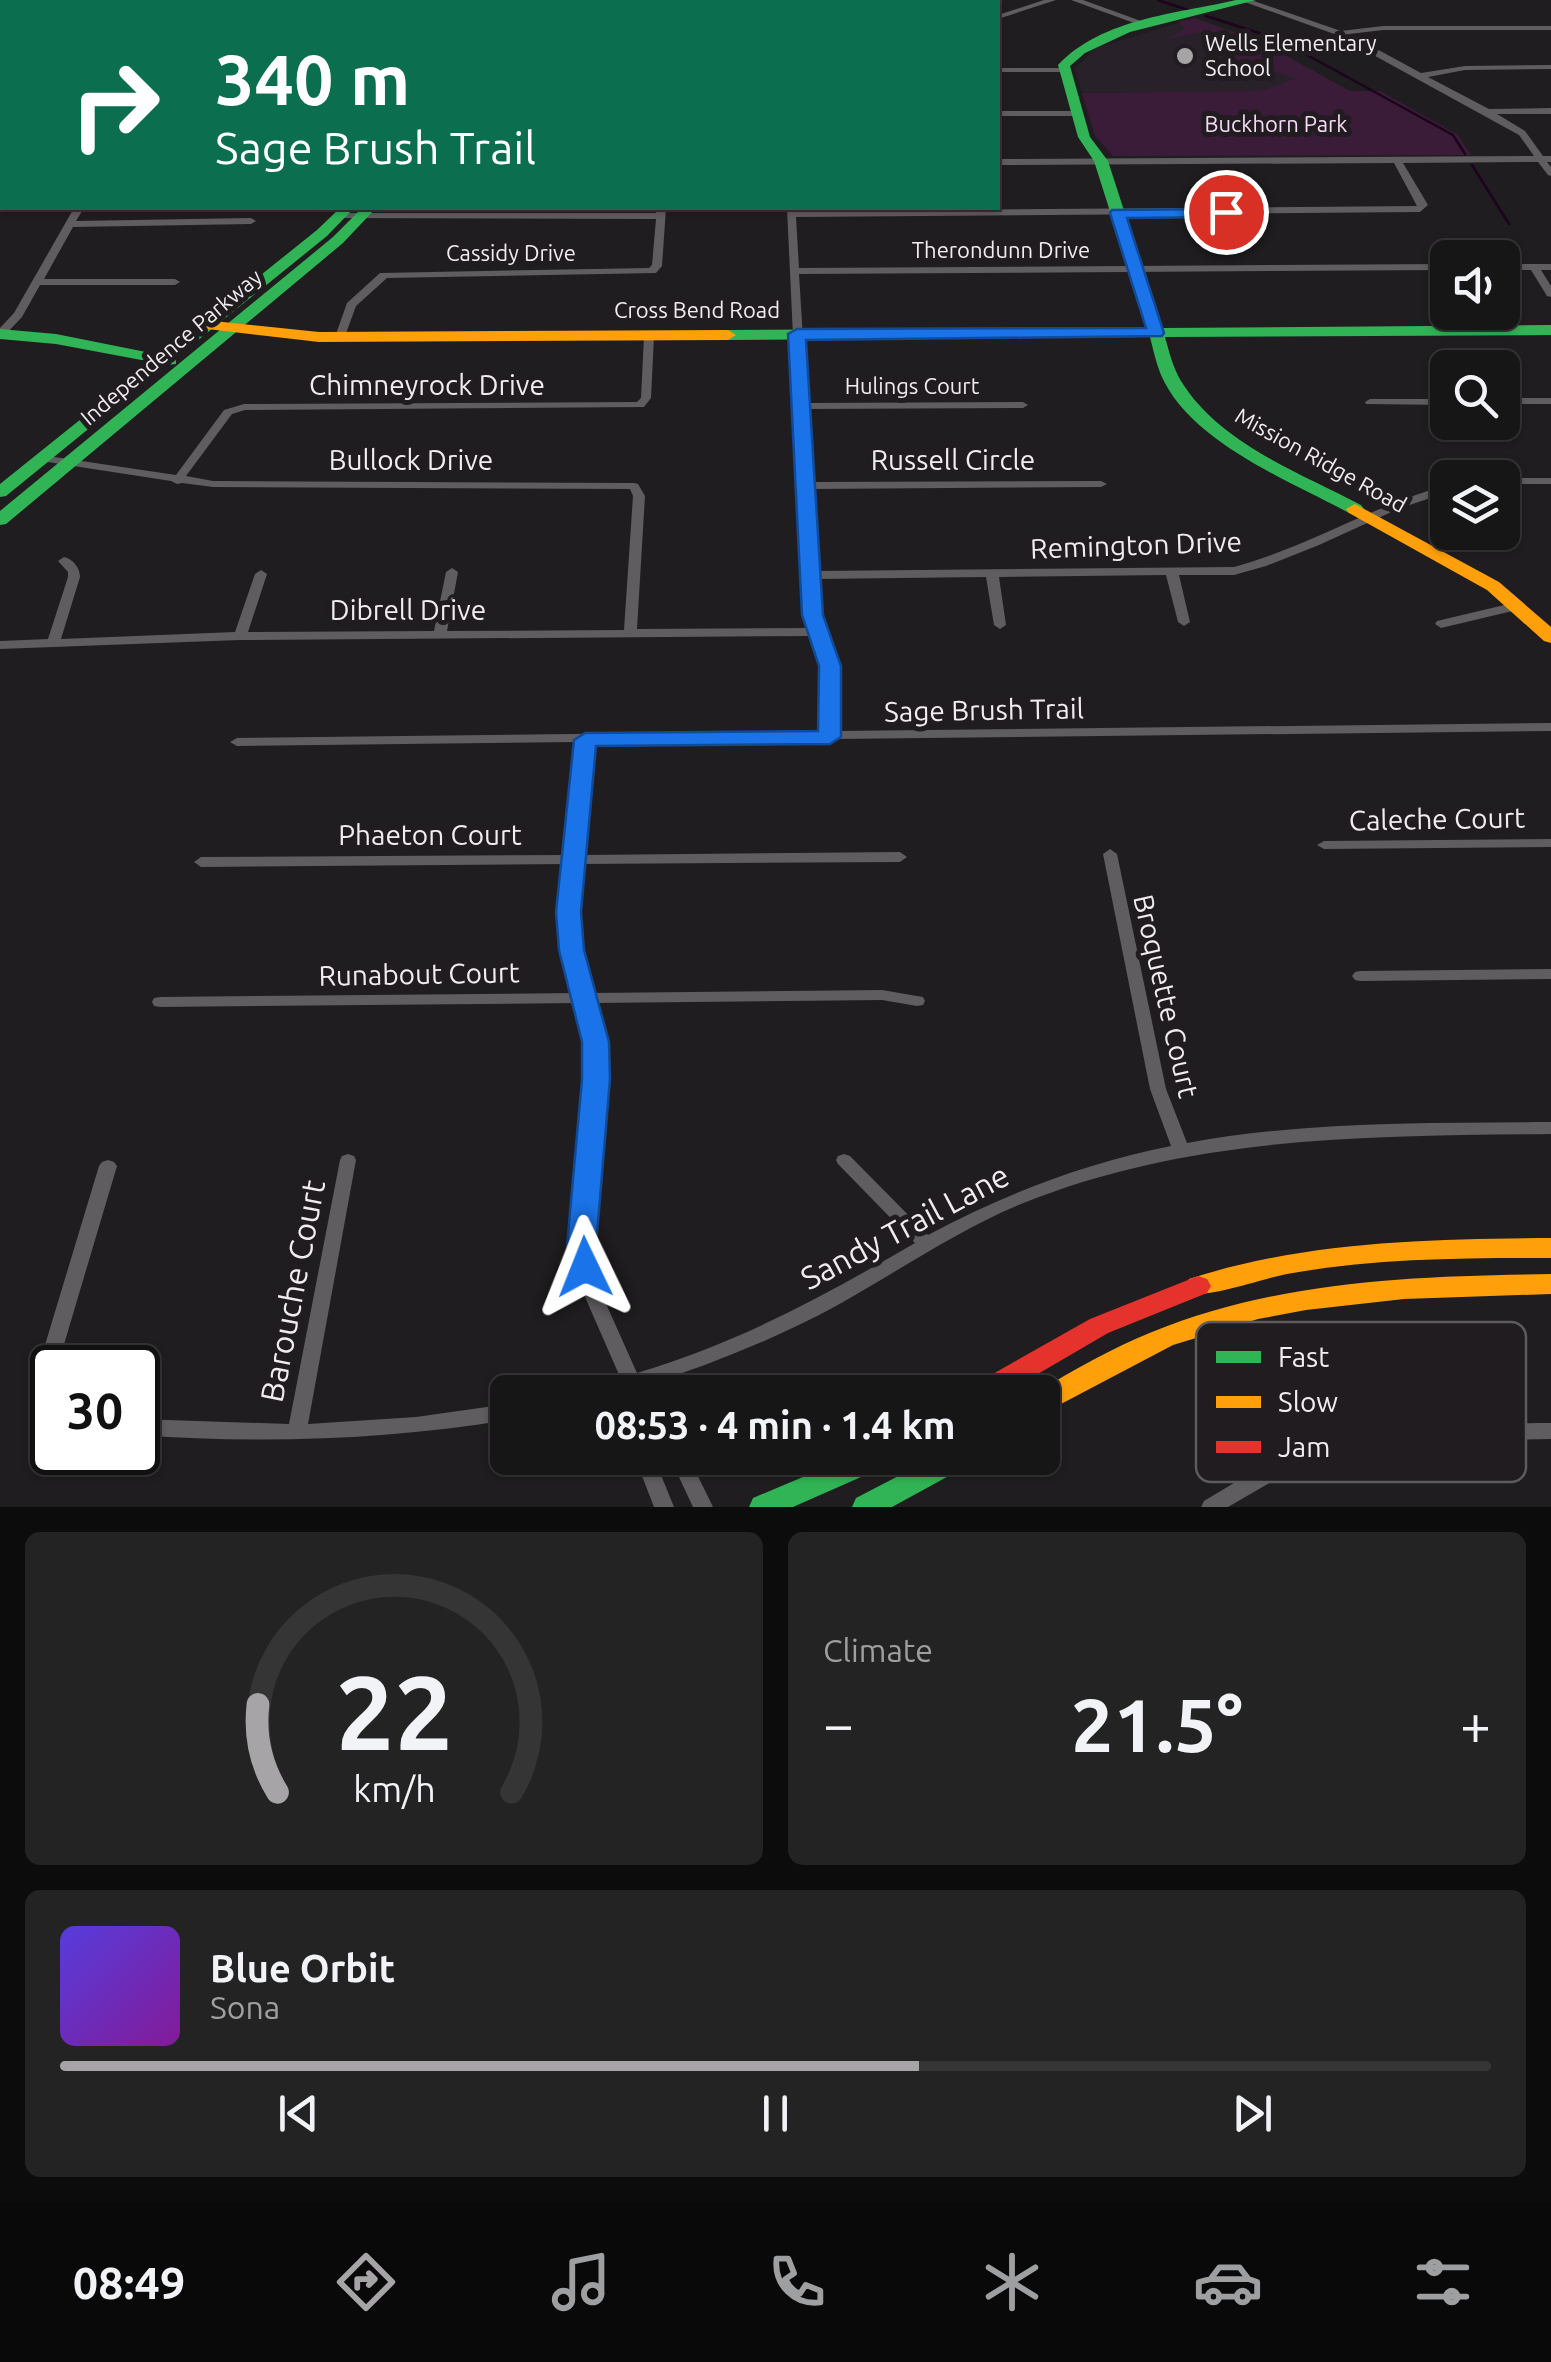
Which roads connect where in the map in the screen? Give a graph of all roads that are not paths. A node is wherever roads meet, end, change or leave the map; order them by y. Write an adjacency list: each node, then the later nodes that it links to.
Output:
1 (1052, 0): 4 (street)
2 (1074, 0): 5 (street)
3 (1246, 0): 5 (street); 7 (street)
4 (1000, 16)
5 (1148, 25): 10 (street)
6 (1551, 28): 7 (street)
7 (1340, 33): 11 (street)
8 (1551, 67): 11 (street)
9 (1000, 70): 10 (street)
10 (1065, 70): 15 (street, Mission Ridge Road)
11 (1418, 76): 12 (street)
12 (1487, 112): 13 (street); 16 (street)
13 (1551, 112)
14 (1000, 114): 15 (street)
15 (1077, 114): 18 (street, Mission Ridge Road)
16 (1546, 158): 17 (street); 20 (street)
17 (1396, 160): 18 (street); 25 (street)
18 (1101, 161): 19 (street); 25 (street, Mission Ridge Road)
19 (1000, 162)
20 (1551, 173)
21 (77, 210): 27 (street)
22 (792, 211): 25 (street); 33 (street)
23 (354, 212): 24 (street); 37 (street, Independence Parkway); 38 (street, Independence Parkway)
24 (661, 212): 44 (street, Cassidy Drive)
25 (1118, 213): 32 (street, Mission Ridge Road)
26 (252, 221): 27 (street)
27 (70, 224): 34 (street)
28 (1520, 267): 29 (street)
29 (1534, 267): 30 (street); 36 (street)
30 (1551, 267)
31 (1430, 268): 32 (street, Therondunn Drive)
32 (1136, 269): 33 (street, Therondunn Drive); 40 (street, Mission Ridge Road)
33 (794, 271): 42 (street)
34 (36, 282): 35 (street); 41 (street)
35 (175, 282)
36 (1551, 294)
37 (204, 325): 38 (street, Cross Bend Road); 45 (street, Independence Parkway)
38 (233, 329): 44 (street, Cross Bend Road); 46 (street, Independence Parkway)
39 (1551, 330): 40 (street, Cross Bend Road)
40 (1156, 333): 42 (street, Cross Bend Road); 62 (street, Mission Ridge Road)
41 (0, 334): 45 (street)
42 (797, 334): 43 (street, Cross Bend Road); 52 (street)
43 (649, 336): 44 (street, Cross Bend Road); 55 (street, Chimneyrock Drive)
44 (340, 337)
45 (163, 359): 46 (street); 53 (street, Independence Parkway)
46 (190, 364): 54 (street, Independence Parkway)
47 (1520, 401): 48 (street)
48 (1551, 401)
49 (1370, 402): 50 (street)
50 (1430, 402)
51 (1022, 405): 52 (street, Hulings Court)
52 (801, 406): 59 (street)
53 (40, 458): 54 (street, Bullock Drive); 60 (street, Independence Parkway)
54 (70, 464): 55 (street, Bullock Drive); 63 (street, Independence Parkway)
55 (178, 481): 75 (street, Bullock Drive)
56 (1520, 481): 57 (street)
57 (1551, 481)
58 (1100, 484): 59 (street, Russell Circle)
59 (805, 486): 69 (street)
60 (0, 492)
61 (1430, 495): 62 (street, Remington Drive)
62 (1372, 518): 66 (street, Remington Drive); 70 (street, Mission Ridge Road)
63 (0, 520)
64 (64, 561): 79 (street)
65 (452, 572): 76 (street)
66 (1172, 573): 68 (street, Remington Drive); 71 (street)
67 (261, 574): 77 (street)
68 (992, 574): 69 (street, Remington Drive); 73 (street)
69 (810, 576): 74 (street)
70 (1518, 606): 72 (street); 78 (street, Mission Ridge Road)
71 (1184, 622)
72 (1441, 624)
73 (1000, 625)
74 (817, 632): 75 (street, Dibrell Drive); 82 (street)
75 (630, 633): 76 (street, Dibrell Drive)
76 (440, 635): 77 (street, Dibrell Drive)
77 (240, 636): 79 (street, Dibrell Drive)
78 (1551, 637)
79 (53, 644): 80 (street, Dibrell Drive)
80 (0, 645)
81 (1551, 727): 82 (street, Sage Brush Trail)
82 (830, 737): 83 (street, Sage Brush Trail)
83 (585, 740): 84 (street, Sage Brush Trail); 89 (street)
84 (237, 742)
85 (1551, 843): 86 (street, Caleche Court)
86 (1324, 845)
87 (1110, 854): 97 (street, Broquette Court)
88 (900, 857): 89 (street, Phaeton Court)
89 (573, 859): 90 (street, Phaeton Court); 93 (street)
90 (200, 862)
91 (1551, 974): 92 (street)
92 (1360, 976)
93 (586, 997): 94 (street, Runabout Court); 95 (street, Runabout Court); 107 (street)
94 (917, 1001)
95 (160, 1002)
96 (1551, 1128): 97 (street, Sandy Trail Lane)
97 (1180, 1148): 101 (street, Sandy Trail Lane)
98 (348, 1160): 115 (street, Barouche Court)
99 (844, 1160): 101 (street)
100 (108, 1166): 106 (street)
101 (926, 1244): 108 (street, Sandy Trail Lane)
102 (1551, 1248): 109 (street)
103 (1551, 1284): 104 (street)
104 (1216, 1322)
105 (1196, 1328): 110 (street)
106 (54, 1345)
107 (629, 1375)
108 (668, 1375)
109 (1013, 1375)
110 (1060, 1392)
111 (490, 1415): 115 (street)
112 (160, 1427): 115 (street)
113 (1526, 1431): 114 (street)
114 (1551, 1431)
115 (297, 1433)
116 (652, 1475): 121 (street)
117 (688, 1475): 122 (street)
118 (837, 1475): 123 (street)
119 (925, 1475): 124 (street)
120 (1254, 1482): 125 (street)
121 (664, 1507)
122 (703, 1507)
123 (763, 1507)
124 (866, 1507)
125 (1211, 1507)

